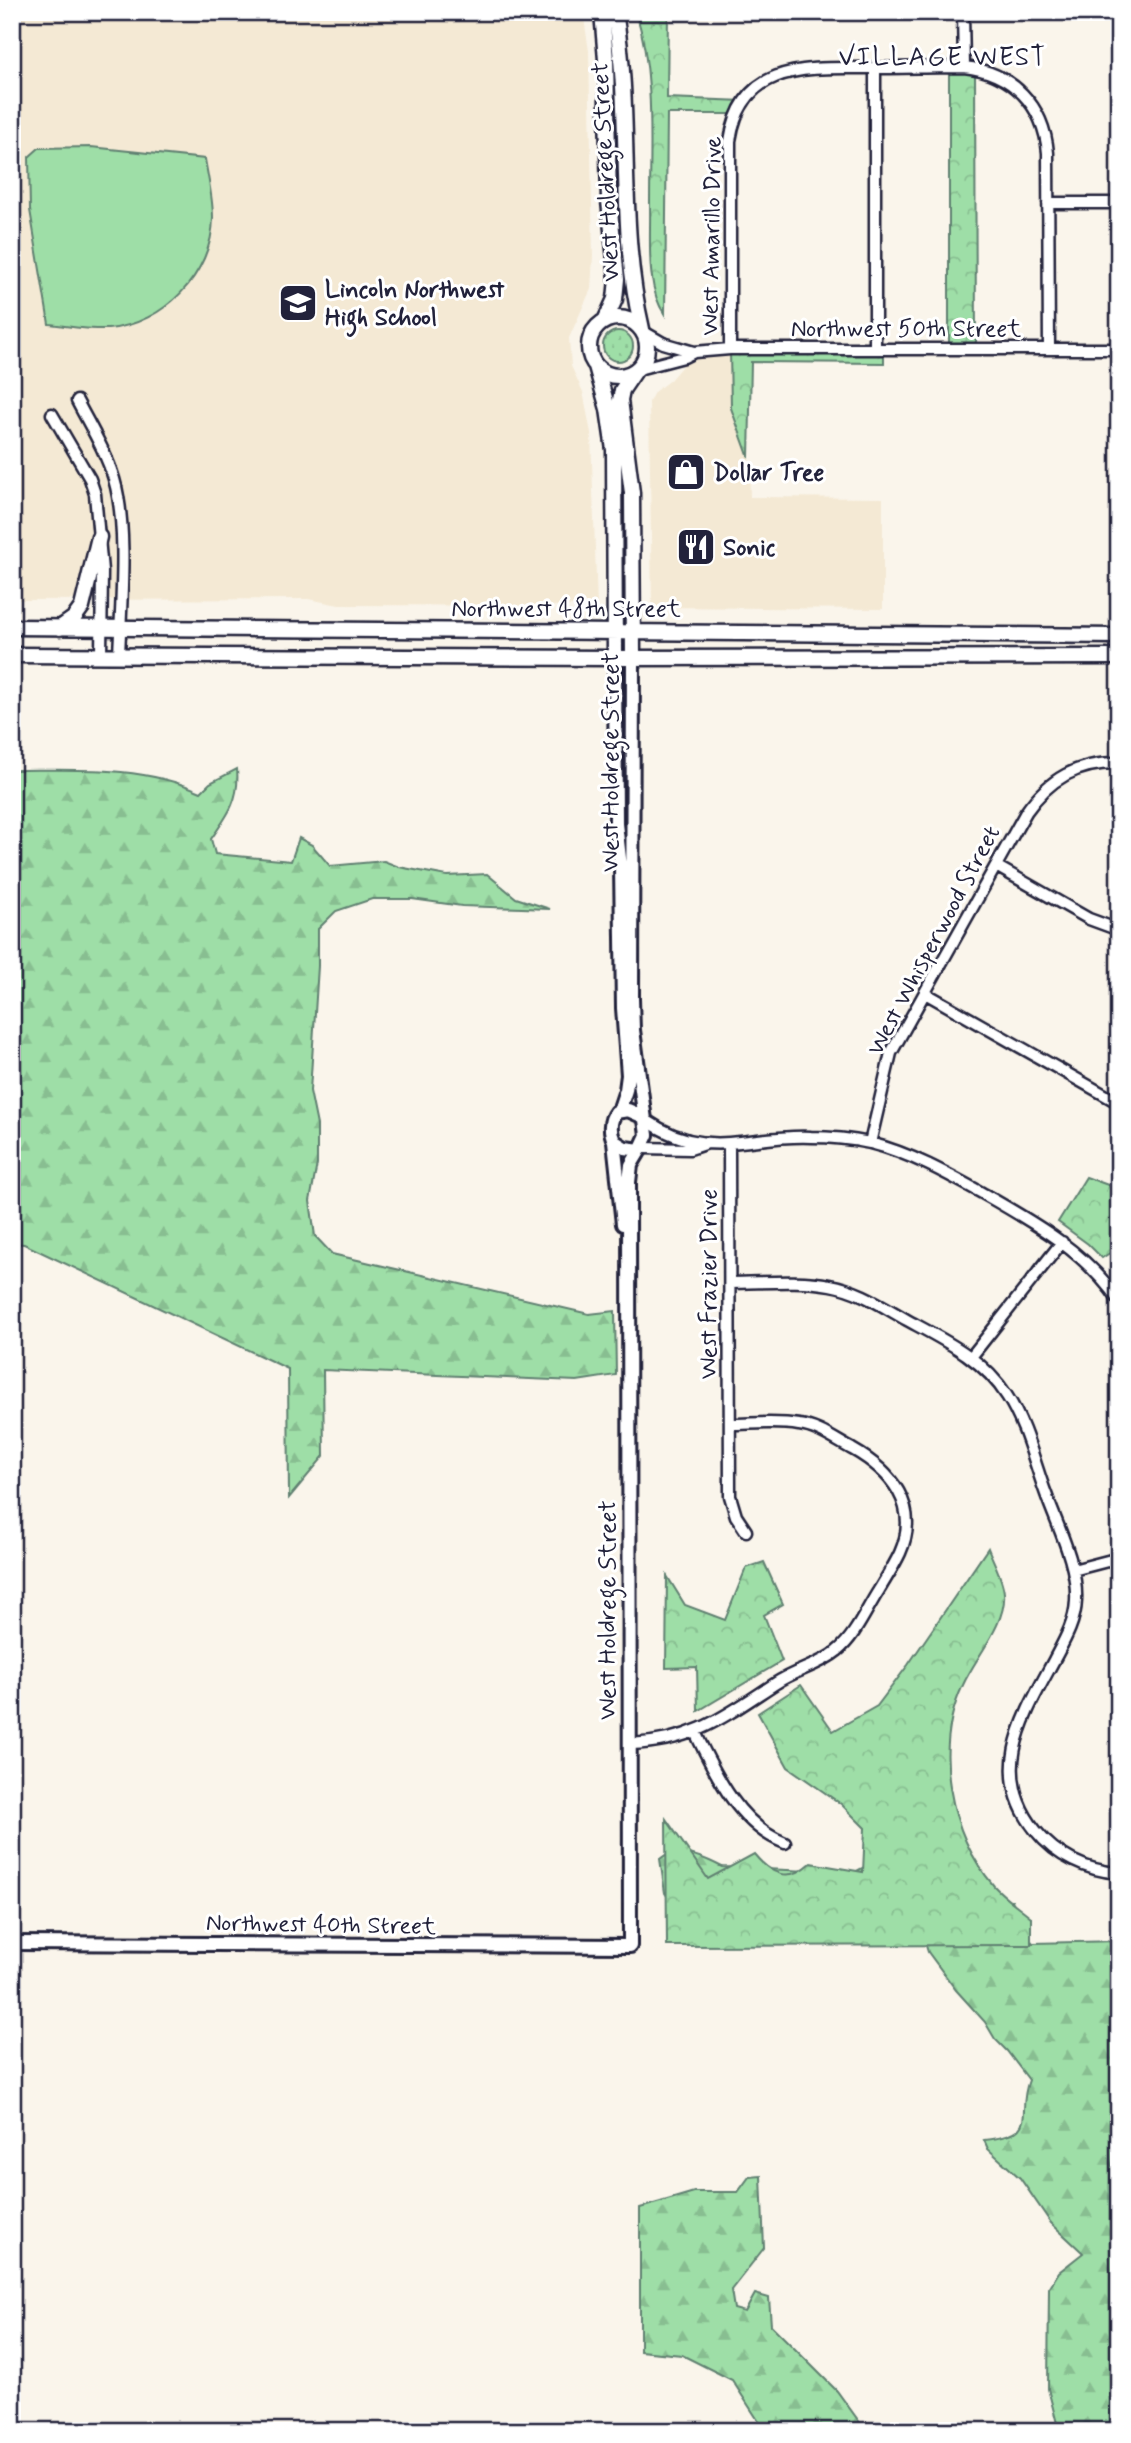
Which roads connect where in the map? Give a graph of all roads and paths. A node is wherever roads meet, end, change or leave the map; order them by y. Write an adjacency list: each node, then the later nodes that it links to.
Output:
1 (602, 12): 8 (main road, West Holdrege Street)
2 (615, 12): 9 (main road, West Holdrege Street)
3 (963, 12): 5 (street)
4 (876, 68): 5 (street); 10 (street); 11 (street, West Amarillo Drive)
5 (964, 68): 6 (street)
6 (1048, 203): 7 (street); 12 (street)
7 (1119, 203)
8 (605, 321): 9 (main road); 15 (main road)
9 (643, 331): 14 (street, Northwest 50th Street); 16 (main road)
10 (876, 348): 11 (street, Northwest 50th Street); 12 (street, Northwest 50th Street)
11 (730, 349): 14 (street, Northwest 50th Street)
12 (1049, 349): 13 (street, Northwest 50th Street)
13 (1119, 349)
14 (694, 352): 16 (street, Northwest 50th Street)
15 (596, 366): 16 (main road); 24 (main road, West Holdrege Street)
16 (637, 370): 25 (main road, West Holdrege Street)
17 (77, 401): 23 (street)
18 (52, 414): 19 (street)
19 (99, 537): 21 (main road); 22 (street)
20 (12, 627): 21 (main road, Northwest 48th Street)
21 (60, 628): 22 (main road, Northwest 48th Street)
22 (102, 628): 23 (main road, Northwest 48th Street); 28 (street)
23 (120, 628): 24 (main road, Northwest 48th Street); 29 (street)
24 (615, 631): 25 (main road, Northwest 48th Street); 32 (main road, West Holdrege Street)
25 (634, 631): 26 (main road, Northwest 48th Street); 31 (main road, West Holdrege Street)
26 (1119, 636)
27 (12, 654): 28 (main road, Northwest 48th Street)
28 (101, 655): 29 (main road, Northwest 48th Street)
29 (119, 655): 32 (main road, Northwest 48th Street)
30 (1119, 657): 31 (main road, Northwest 48th Street)
31 (633, 658): 32 (main road, Northwest 48th Street); 39 (street, West Holdrege Street)
32 (615, 659): 38 (street, West Holdrege Street)
33 (1119, 763): 34 (street, West Whisperwood Street)
34 (996, 866): 35 (street); 36 (street, West Whisperwood Street)
35 (1119, 930)
36 (925, 993): 37 (street); 41 (street, West Whisperwood Street)
37 (1119, 1103)
38 (619, 1111): 39 (street); 40 (street)
39 (645, 1119): 42 (street); 44 (street)
40 (614, 1141): 44 (street); 46 (street, West Holdrege Street)
41 (870, 1143): 43 (street); 45 (street)
42 (705, 1144): 43 (street); 44 (street)
43 (729, 1144): 47 (street, West Frazier Drive)
44 (641, 1149): 46 (street, West Holdrege Street)
45 (1062, 1242): 48 (street); 49 (street)
46 (628, 1273): 55 (street, West Holdrege Street)
47 (730, 1283): 49 (street); 50 (street, West Frazier Drive)
48 (1119, 1301)
49 (971, 1357): 53 (street)
50 (730, 1424): 51 (street, West Frazier Drive); 54 (street)
51 (746, 1531)
52 (1119, 1558): 53 (street)
53 (1073, 1570): 57 (street)
54 (695, 1732): 55 (street); 56 (street)
55 (631, 1744): 59 (street, West Holdrege Street)
56 (785, 1843)
57 (1119, 1872)
58 (12, 1942): 59 (street, Northwest 40th Street)
59 (630, 1946)

